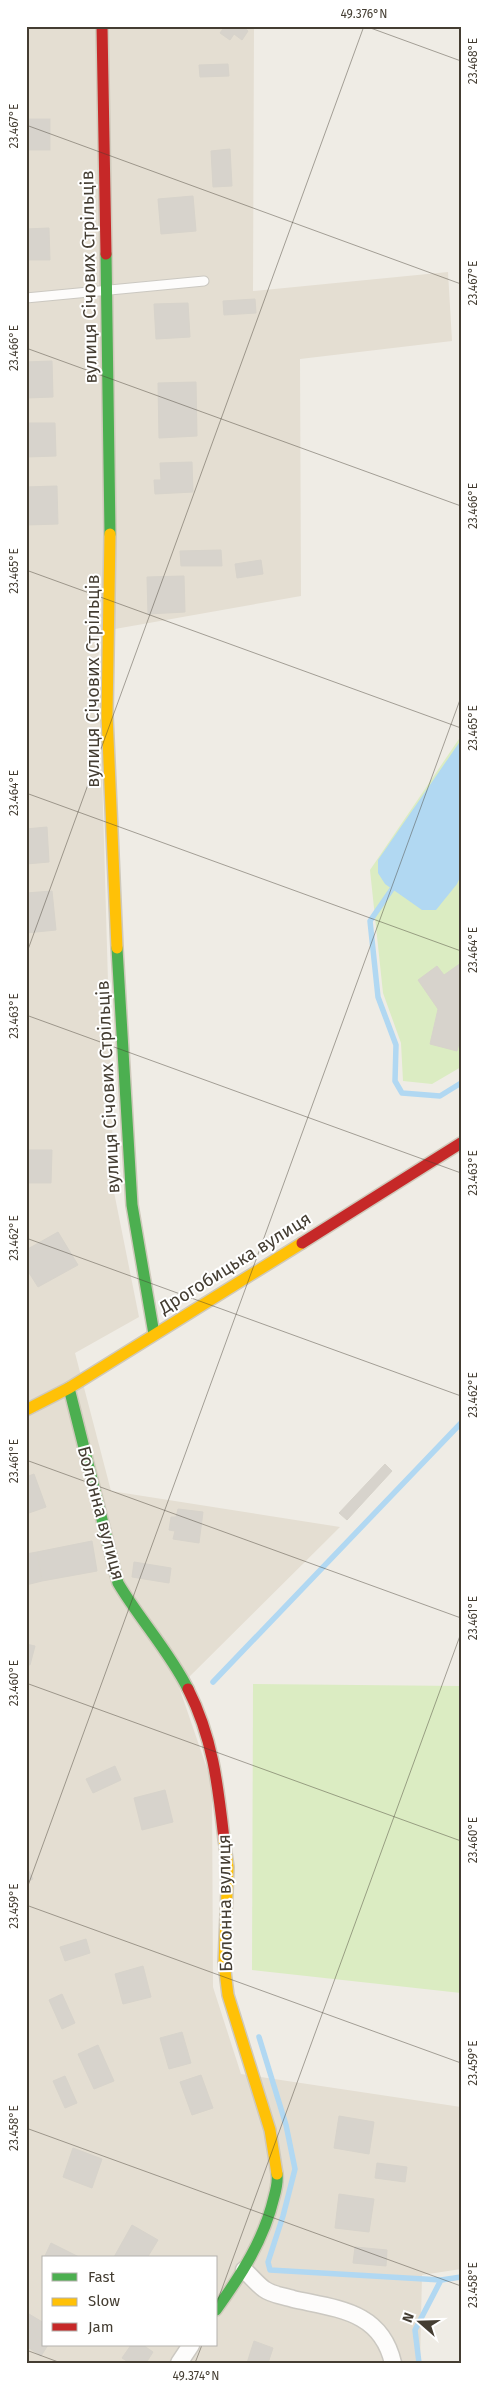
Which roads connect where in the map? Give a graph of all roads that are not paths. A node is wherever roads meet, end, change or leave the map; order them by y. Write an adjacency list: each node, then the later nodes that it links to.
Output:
1 (102, 26): 3 (street, вулиця Січових Стрільців)
2 (204, 281): 3 (lane)
3 (108, 289): 4 (lane); 6 (street, вулиця Січових Стрільців)
4 (26, 298)
5 (461, 1143): 6 (street, Дрогобицька вулиця)
6 (154, 1334): 7 (street, Дрогобицька вулиця)
7 (69, 1388): 8 (street, Дрогобицька вулиця); 9 (street, Болонна вулиця)
8 (26, 1410)
9 (244, 2270): 10 (street, Болонна вулиця); 13 (street)
10 (218, 2307)
11 (190, 2346): 12 (street)
12 (179, 2363)
13 (393, 2363)

